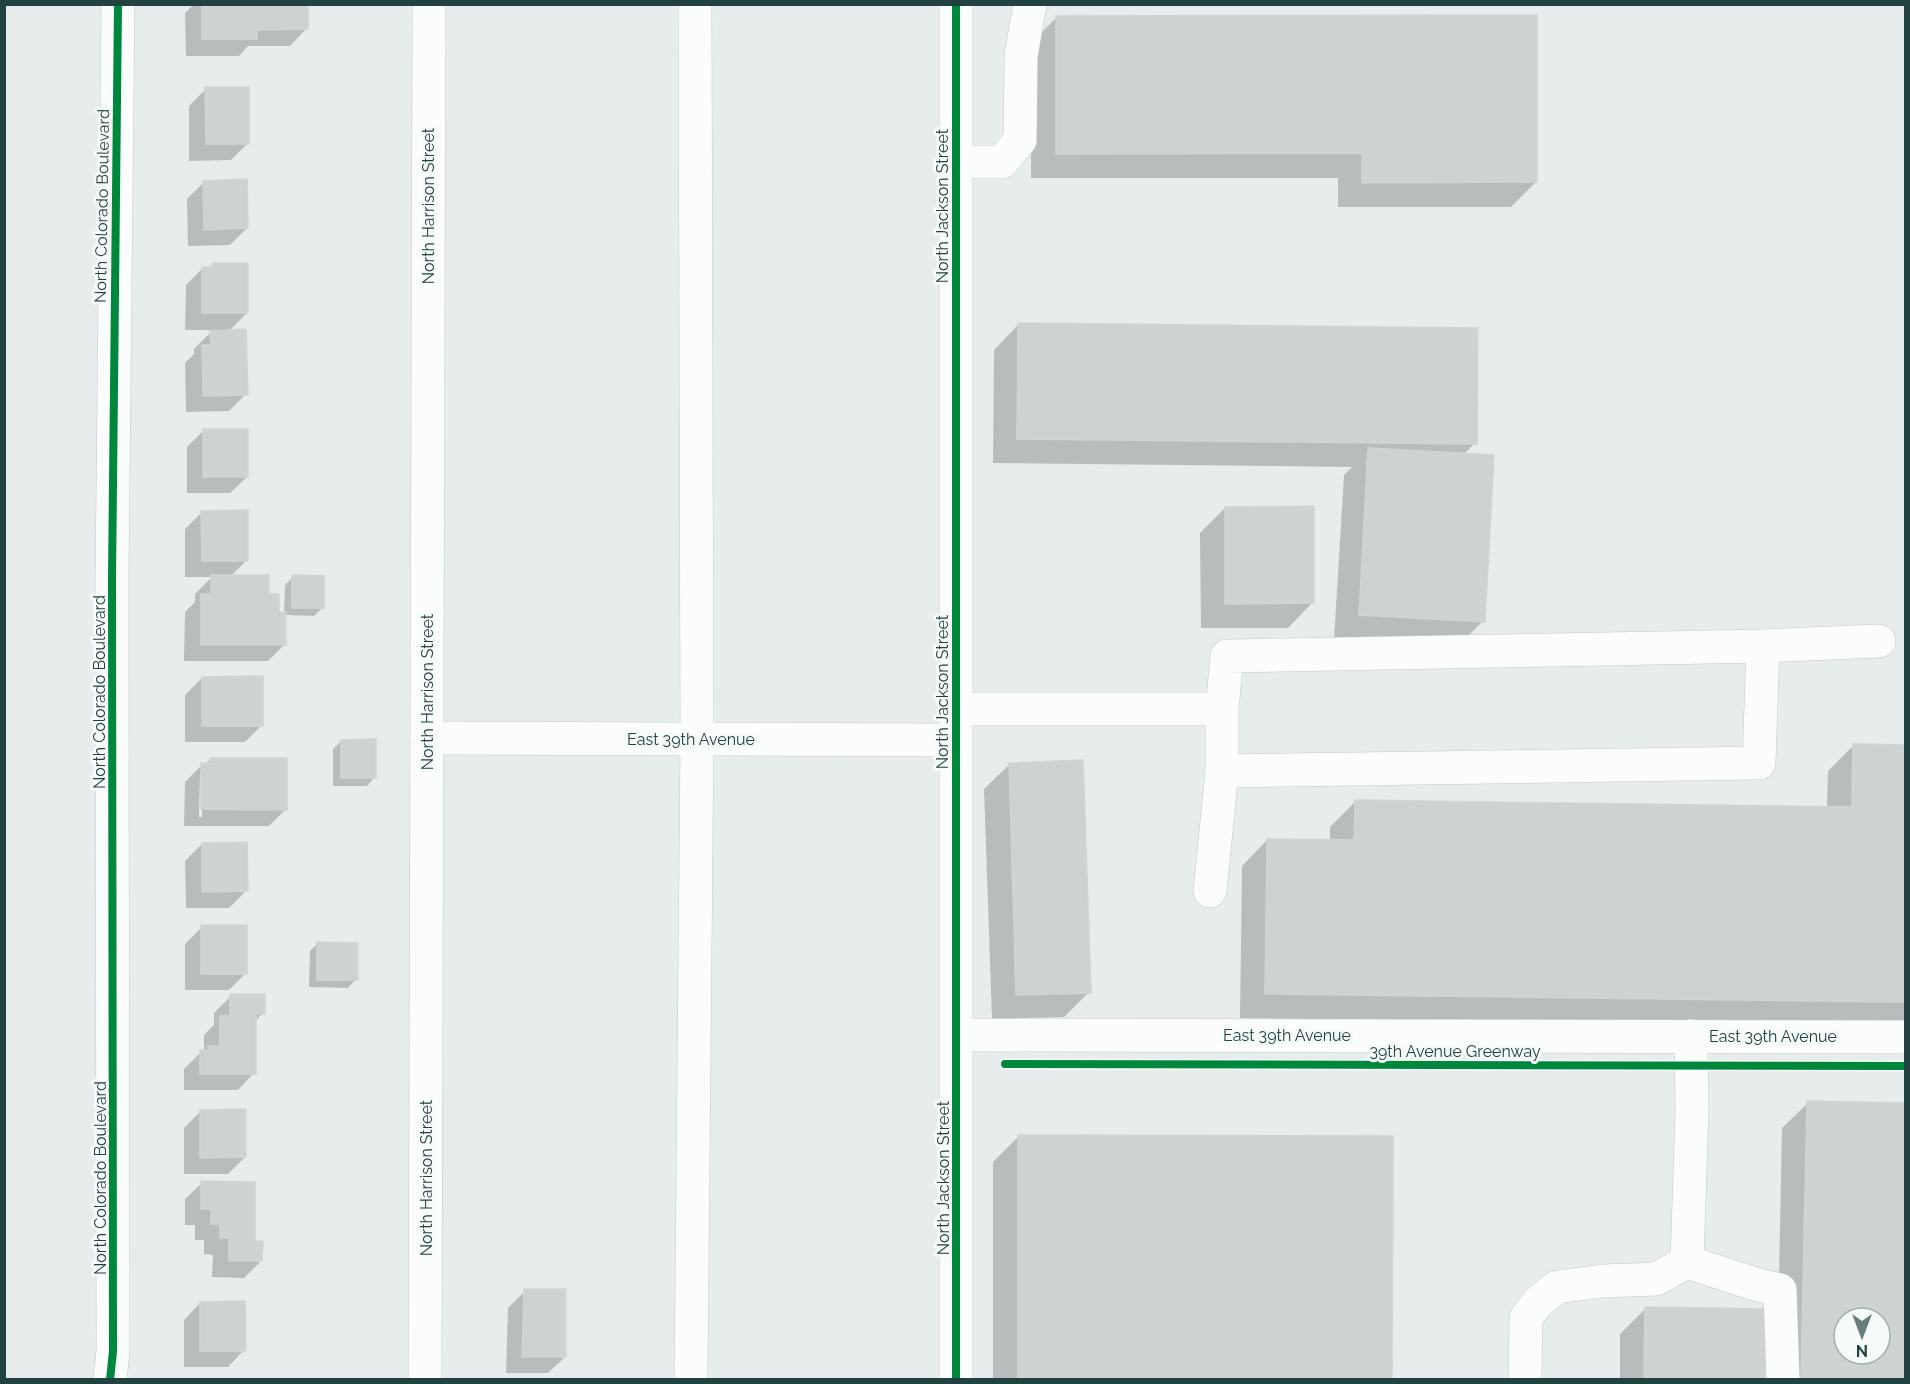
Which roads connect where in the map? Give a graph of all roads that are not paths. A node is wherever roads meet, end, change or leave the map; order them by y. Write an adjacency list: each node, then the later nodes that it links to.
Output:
1 (118, 4): 19 (street, North Colorado Boulevard)
2 (429, 4): 11 (street, North Harrison Street)
3 (695, 4): 12 (street)
4 (956, 4): 6 (street, North Jackson Street)
5 (1030, 4): 6 (street)
6 (956, 162): 10 (street, North Jackson Street)
7 (1878, 642): 8 (street)
8 (1763, 646): 9 (street); 13 (street)
9 (1222, 709): 10 (street, East 39th Avenue); 13 (street)
10 (955, 724): 12 (street, East 39th Avenue); 15 (street, North Jackson Street)
11 (427, 738): 12 (street, East 39th Avenue); 20 (street, North Harrison Street)
12 (697, 740): 21 (street)
13 (1222, 771): 14 (street)
14 (1209, 891)
15 (957, 1035): 16 (street, East 39th Avenue); 22 (street, North Jackson Street)
16 (1691, 1036): 17 (street, East 39th Avenue); 18 (street)
17 (1905, 1037)
18 (1687, 1262): 23 (street); 24 (street)
19 (110, 1380)
20 (425, 1380)
21 (691, 1380)
22 (956, 1380)
23 (1525, 1380)
24 (1783, 1380)

